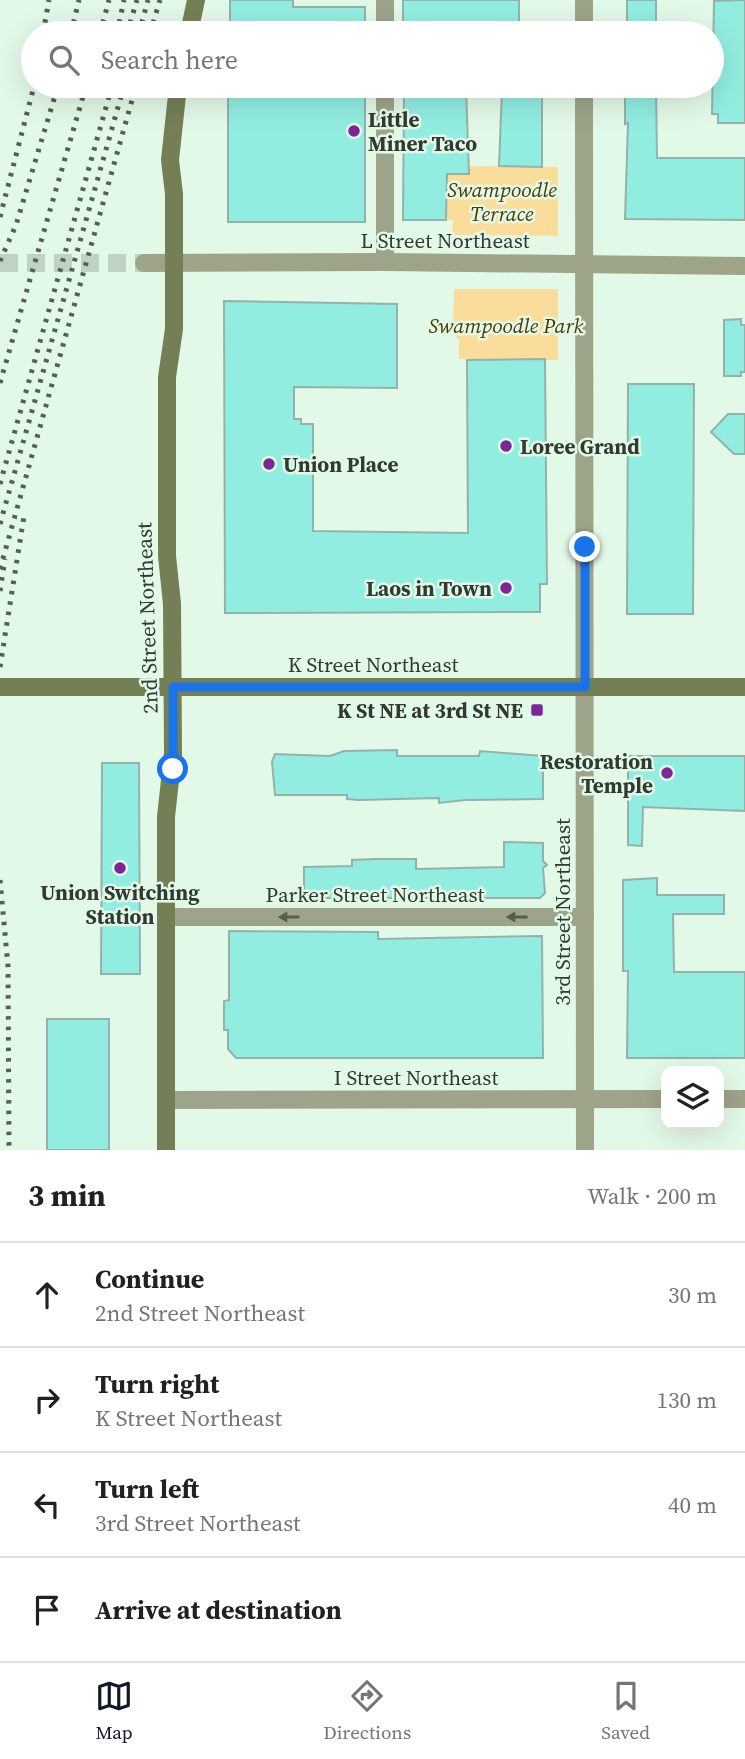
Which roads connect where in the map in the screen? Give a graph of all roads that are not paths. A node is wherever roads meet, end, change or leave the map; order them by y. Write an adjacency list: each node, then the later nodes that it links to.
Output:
1 (196, 0): 4 (street)
2 (385, 0): 5 (street)
3 (584, 0): 6 (street)
4 (191, 21)
5 (385, 21)
6 (584, 21)
7 (177, 98): 12 (street, 2nd Street Northeast)
8 (385, 98): 10 (street)
9 (584, 98): 13 (street, 3rd Street Northeast)
10 (385, 262): 12 (street, L Street Northeast); 13 (street, L Street Northeast)
11 (144, 263): 12 (street, L Street Northeast)
12 (173, 263): 16 (street, 2nd Street Northeast)
13 (584, 263): 14 (street, L Street Northeast); 17 (street, 3rd Street Northeast)
14 (745, 266)
15 (0, 687): 16 (street, K Street Northeast)
16 (173, 687): 17 (street, K Street Northeast); 19 (street, 2nd Street Northeast)
17 (585, 687): 18 (street, K Street Northeast); 20 (street, 3rd Street Northeast)
18 (745, 687)
19 (166, 917): 20 (street, Parker Street Northeast, one-way to 19); 25 (street, 2nd Street Northeast)
20 (585, 917): 22 (street, 3rd Street Northeast)
21 (745, 1098): 24 (street)
22 (586, 1099): 23 (street, I Street Northeast); 25 (street, I Street Northeast); 27 (street, 3rd Street Northeast)
23 (661, 1099)
24 (724, 1099)
25 (166, 1100): 26 (street, 2nd Street Northeast)
26 (166, 1150)
27 (585, 1150)

